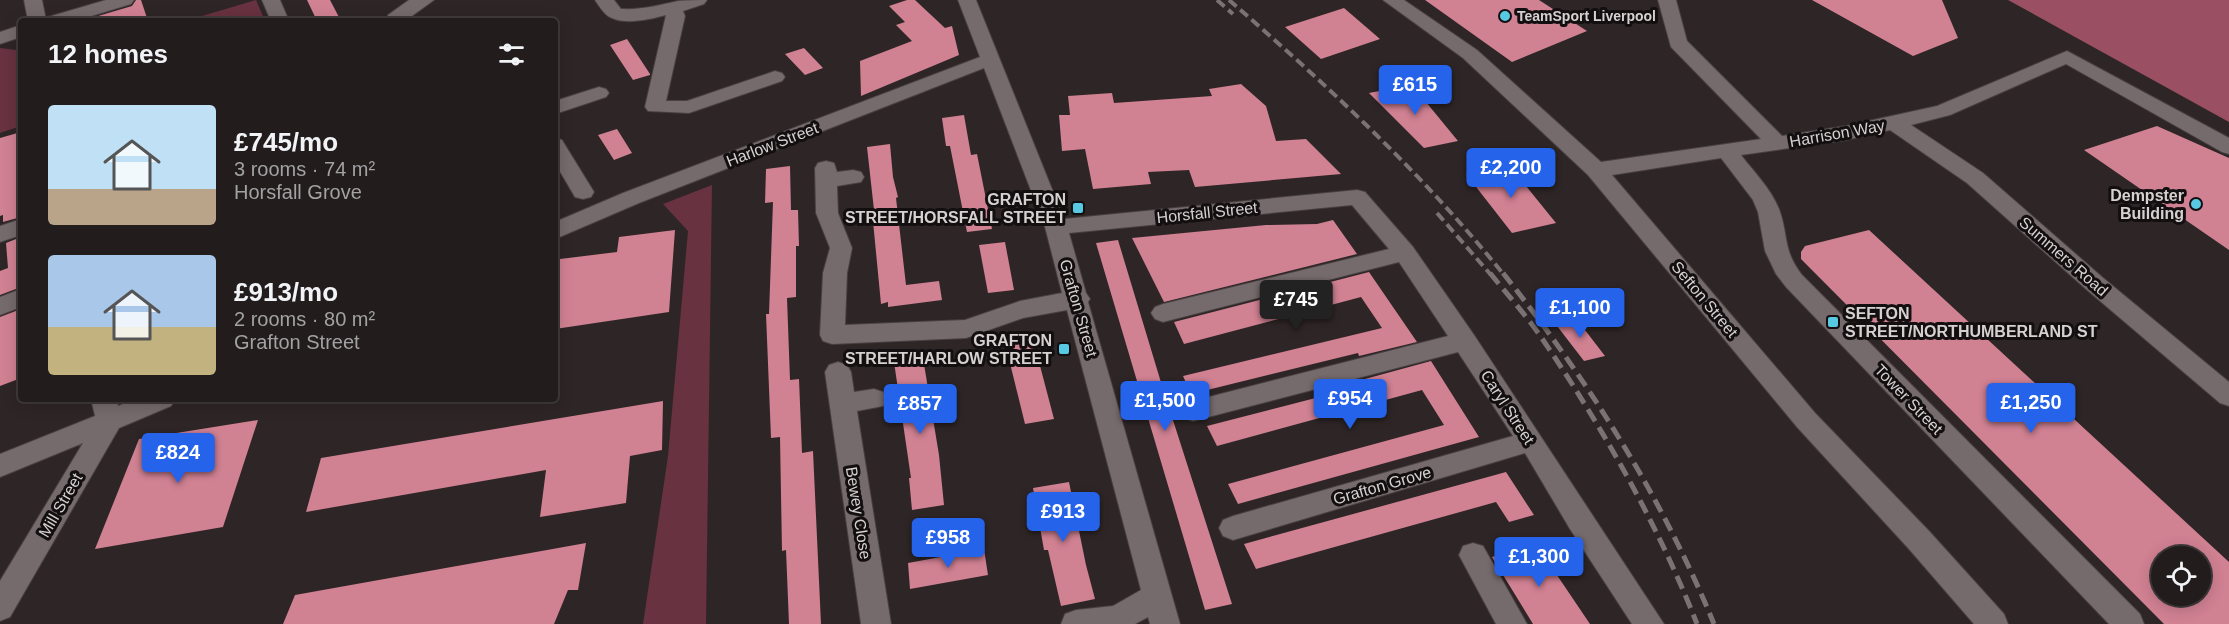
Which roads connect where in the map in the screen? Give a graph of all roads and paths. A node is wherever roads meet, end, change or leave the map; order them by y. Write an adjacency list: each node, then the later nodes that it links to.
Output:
1 (33, 0): 11 (street)
2 (125, 0): 12 (street)
3 (271, 0): 13 (street)
4 (425, 0): 14 (street)
5 (604, 0): 10 (street)
6 (698, 0): 10 (street)
7 (968, 0): 17 (street, Grafton Street)
8 (1392, 0): 26 (street, Sefton Street)
9 (1667, 0): 22 (street)
10 (673, 9): 18 (street)
11 (36, 18)
12 (65, 18)
13 (279, 18)
14 (396, 18)
15 (18, 32): 16 (street)
16 (0, 38)
17 (991, 59): 31 (street, Grafton Street); 32 (street, Harlow Street)
18 (775, 77)
19 (599, 93): 20 (street)
20 (558, 107)
21 (1894, 123): 22 (street, Harrison Way); 23 (street, Harrison Way); 41 (street, Summers Road)
22 (1777, 143): 25 (street, Harrison Way)
23 (2229, 147)
24 (558, 150): 28 (street)
25 (1726, 151): 26 (street, Harrison Way); 59 (street, Tower Street)
26 (1596, 170): 58 (street, Sefton Street)
27 (853, 177): 36 (street)
28 (583, 192)
29 (1357, 197): 31 (street, Horsfall Street); 34 (street, Caryl Street)
30 (18, 228): 33 (street)
31 (1056, 228): 36 (street, Grafton Street)
32 (558, 230)
33 (0, 234)
34 (1405, 253): 38 (street); 39 (street, Caryl Street)
35 (18, 299): 37 (street)
36 (1078, 299): 51 (street, Grafton Street)
37 (0, 306)
38 (1163, 313)
39 (1465, 341): 46 (street); 47 (street, Caryl Street)
40 (838, 372): 44 (street, Bewey Close)
41 (2229, 396)
42 (874, 399): 44 (street)
43 (147, 402): 45 (street)
44 (842, 403): 53 (street, Bewey Close)
45 (107, 410): 48 (street); 52 (street, Mill Street)
46 (1193, 411)
47 (1531, 441): 49 (street, Grafton Grove); 57 (street, Caryl Street)
48 (0, 466)
49 (1233, 528)
50 (1473, 555): 56 (street)
51 (1158, 596): 54 (street); 55 (street, Grafton Street)
52 (0, 608)
53 (876, 624)
54 (1076, 624)
55 (1166, 624)
56 (1512, 624)
57 (1649, 624)
58 (1993, 624)
59 (2129, 624)

